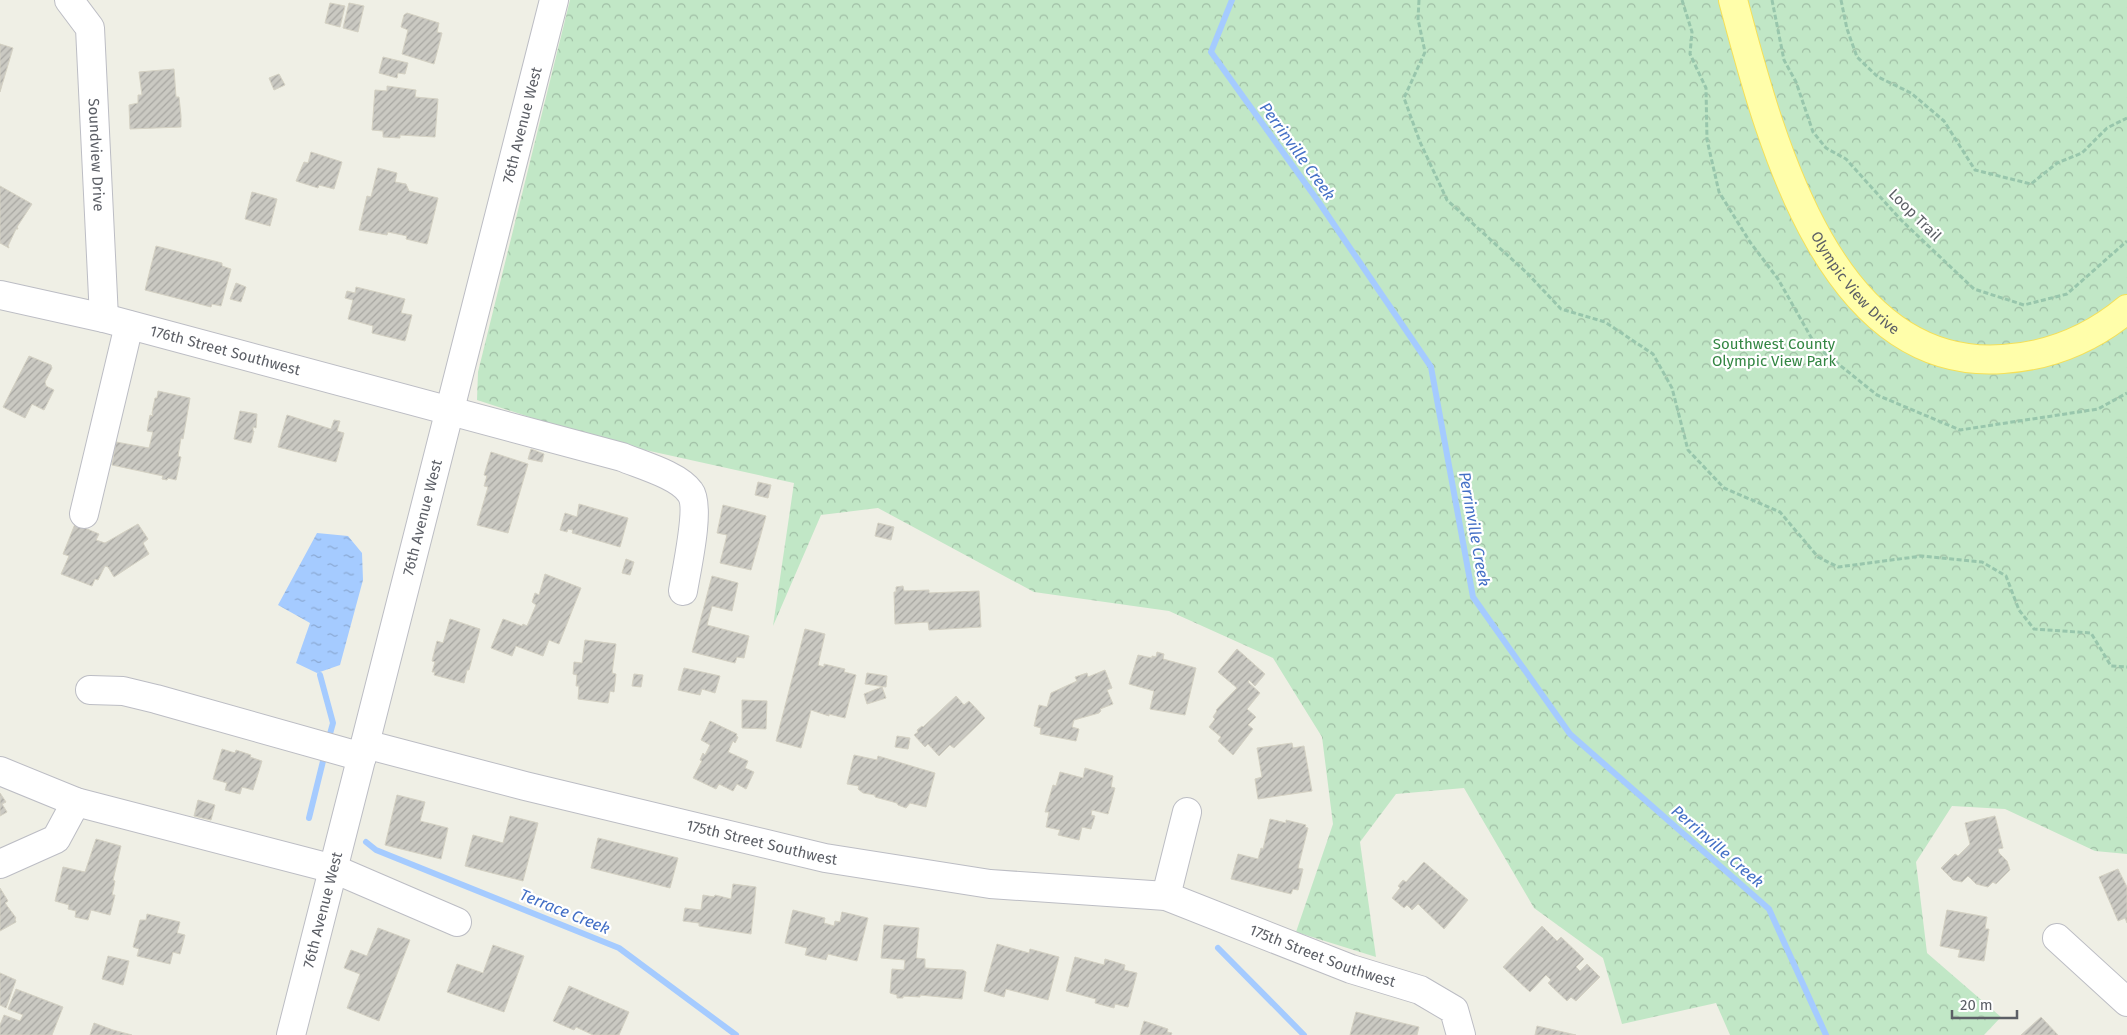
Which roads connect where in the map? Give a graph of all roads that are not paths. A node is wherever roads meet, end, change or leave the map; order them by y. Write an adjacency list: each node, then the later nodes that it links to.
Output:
1 (69, 0): 6 (street, Soundview Drive)
2 (554, 0): 7 (street, 76th Avenue West)
3 (1733, 0): 5 (main road, Olympic View Drive)
4 (0, 295): 6 (street, 176th Street Southwest)
5 (2127, 309)
6 (116, 322): 7 (street, 176th Street Southwest); 8 (street, Soundview Drive)
7 (451, 412): 9 (street, 176th Street Southwest); 11 (street, 76th Avenue West)
8 (84, 514)
9 (683, 591)
10 (90, 690): 11 (street, 175th Street Southwest)
11 (364, 751): 16 (street, 76th Avenue West); 17 (street, 175th Street Southwest)
12 (0, 771): 13 (street)
13 (76, 802): 15 (street); 16 (street)
14 (1188, 812): 17 (street)
15 (0, 864)
16 (334, 869): 18 (street); 21 (street, 76th Avenue West)
17 (1166, 896): 22 (street, 175th Street Southwest)
18 (457, 922)
19 (2057, 938): 20 (street)
20 (2127, 1002)
21 (291, 1035)
22 (1461, 1035)

